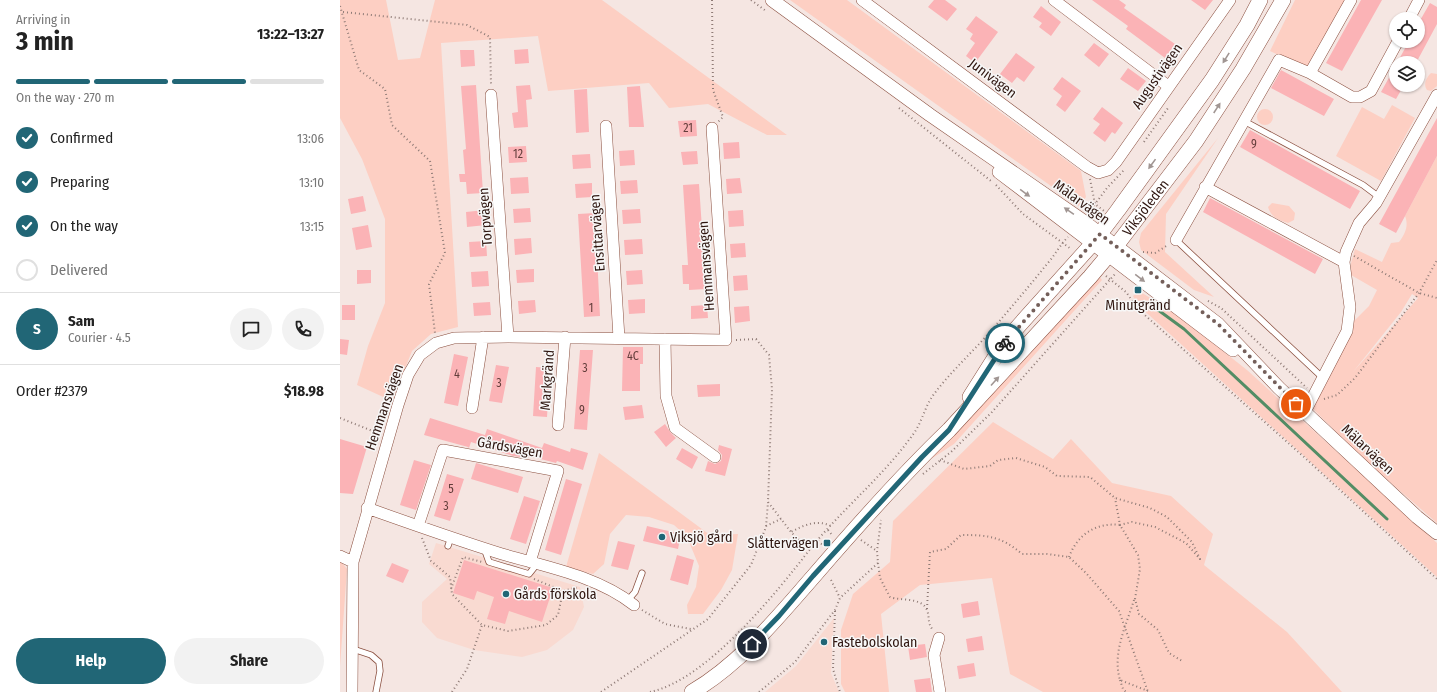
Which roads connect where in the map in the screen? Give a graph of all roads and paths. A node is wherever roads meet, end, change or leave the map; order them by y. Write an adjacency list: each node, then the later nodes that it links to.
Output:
1 (712, 0): 21 (path)
2 (751, 0): 14 (path)
3 (772, 0): 29 (street, Mälarvägen)
4 (862, 0): 25 (street, Junivägen)
5 (1054, 0): 17 (street)
6 (1230, 0): 17 (street, Augustivägen)
7 (1260, 0): 30 (main road, Viksjöleden, one-way to 30)
8 (1283, 0): 33 (main road, Viksjöleden, one-way to 8)
9 (1351, 0): 16 (street)
10 (1419, 0): 13 (street)
11 (340, 6): 12 (path)
12 (343, 12): 18 (path); 50 (path)
13 (1413, 12)
14 (772, 15)
15 (1394, 48): 16 (street)
16 (1310, 73): 22 (street)
17 (1168, 86): 25 (street, Augustivägen)
18 (491, 94): 45 (street, Torpvägen)
19 (1437, 95): 27 (street)
20 (896, 106): 32 (path)
21 (723, 117)
22 (1244, 121): 26 (street); 27 (lane)
23 (606, 126): 47 (street, Ensittarvägen)
24 (712, 128): 49 (street, Hemmansvägen)
25 (1108, 170)
26 (1205, 187): 31 (street); 36 (street)
27 (1379, 197): 36 (street)
28 (1095, 204): 29 (path)
29 (1079, 225): 30 (street, Mälarvägen); 32 (path)
30 (1097, 239): 33 (street, Mälarvägen); 34 (main road, Viksjöleden)
31 (1176, 240): 35 (path); 51 (lane)
32 (1062, 243): 34 (path); 71 (path)
33 (1112, 251): 38 (street, Mälarvägen); 39 (main road, Viksjöleden); 52 (street, Mälarvägen)
34 (1082, 256): 58 (main road, Viksjöleden)
35 (1146, 257)
36 (1345, 257): 41 (path); 51 (street)
37 (1437, 260): 41 (path)
38 (1122, 265): 40 (path); 52 (street, Mälarvägen, one-way to 52)
39 (1098, 268): 40 (path); 58 (main road, Viksjöleden, one-way to 39)
40 (1110, 279): 61 (path); 90 (path)
41 (1419, 293): 43 (path); 53 (path)
42 (1201, 297): 53 (path)
43 (1437, 298)
44 (483, 337): 45 (street, Hemmansvägen); 50 (street, Hemmansvägen); 54 (street)
45 (508, 337): 46 (street, Hemmansvägen)
46 (565, 337): 47 (street, Hemmansvägen); 57 (street, Markgränd)
47 (619, 338): 48 (street, Hemmansvägen)
48 (665, 339): 49 (street, Hemmansvägen); 60 (street)
49 (726, 340): 64 (path)
50 (436, 343): 59 (street, Hemmansvägen)
51 (1323, 378): 53 (street)
52 (1279, 388): 55 (street, Mälarvägen)
53 (1314, 395): 55 (street)
54 (472, 408)
55 (1305, 412): 74 (street, Mälarvägen)
56 (340, 418): 59 (path)
57 (558, 425)
58 (949, 430): 112 (main road, Viksjöleden)
59 (388, 438): 65 (street, Hemmansvägen)
60 (715, 457)
61 (940, 460): 62 (path); 63 (path)
62 (919, 478)
63 (1115, 498): 68 (path); 68 (path)
64 (768, 502): 67 (path); 70 (path)
65 (367, 508): 69 (street); 84 (street, Hemmansvägen)
66 (885, 515): 81 (path)
67 (781, 518): 70 (path); 73 (path)
68 (1120, 525): 83 (path); 96 (path)
69 (418, 526): 80 (street); 86 (street, Gårdsvägen); 93 (path)
70 (766, 526): 102 (path)
71 (831, 526): 72 (path); 73 (path)
72 (828, 530): 75 (path); 78 (path)
73 (791, 532): 77 (path)
74 (1437, 533)
75 (833, 536)
76 (860, 539): 81 (path)
77 (799, 540)
78 (818, 541): 79 (path); 111 (path)
79 (824, 546)
80 (484, 548): 85 (lane); 86 (street)
81 (877, 551): 87 (path)
82 (340, 556): 84 (street)
83 (1069, 557): 98 (path); 101 (path)
84 (353, 562): 104 (street, Hemmansvägen)
85 (489, 562): 89 (lane); 93 (path)
86 (534, 563): 89 (lane); 92 (street)
87 (878, 563): 95 (path); 98 (path)
88 (642, 573): 97 (lane)
89 (529, 574): 94 (path)
90 (1437, 579)
91 (831, 580): 95 (path)
92 (592, 581): 94 (path); 97 (street)
93 (451, 589): 100 (path)
94 (563, 591): 100 (path)
95 (840, 598): 99 (path)
96 (1135, 599): 101 (path); 105 (path)
97 (631, 602): 102 (path)
98 (927, 609): 103 (path)
99 (835, 610): 113 (path); 114 (path)
100 (482, 625): 109 (path)
101 (1125, 628): 106 (path); 117 (path)
102 (691, 630): 110 (path)
103 (939, 638): 115 (street)
104 (353, 649): 107 (street, Hemmansvägen); 108 (lane)
105 (1182, 661)
106 (1120, 680): 116 (path); 117 (path)
107 (352, 692)
108 (376, 692)
109 (452, 692)
110 (601, 692)
111 (650, 692)
112 (692, 692)
113 (759, 692)
114 (840, 692)
115 (940, 692)
116 (1126, 692)
117 (1148, 692)

